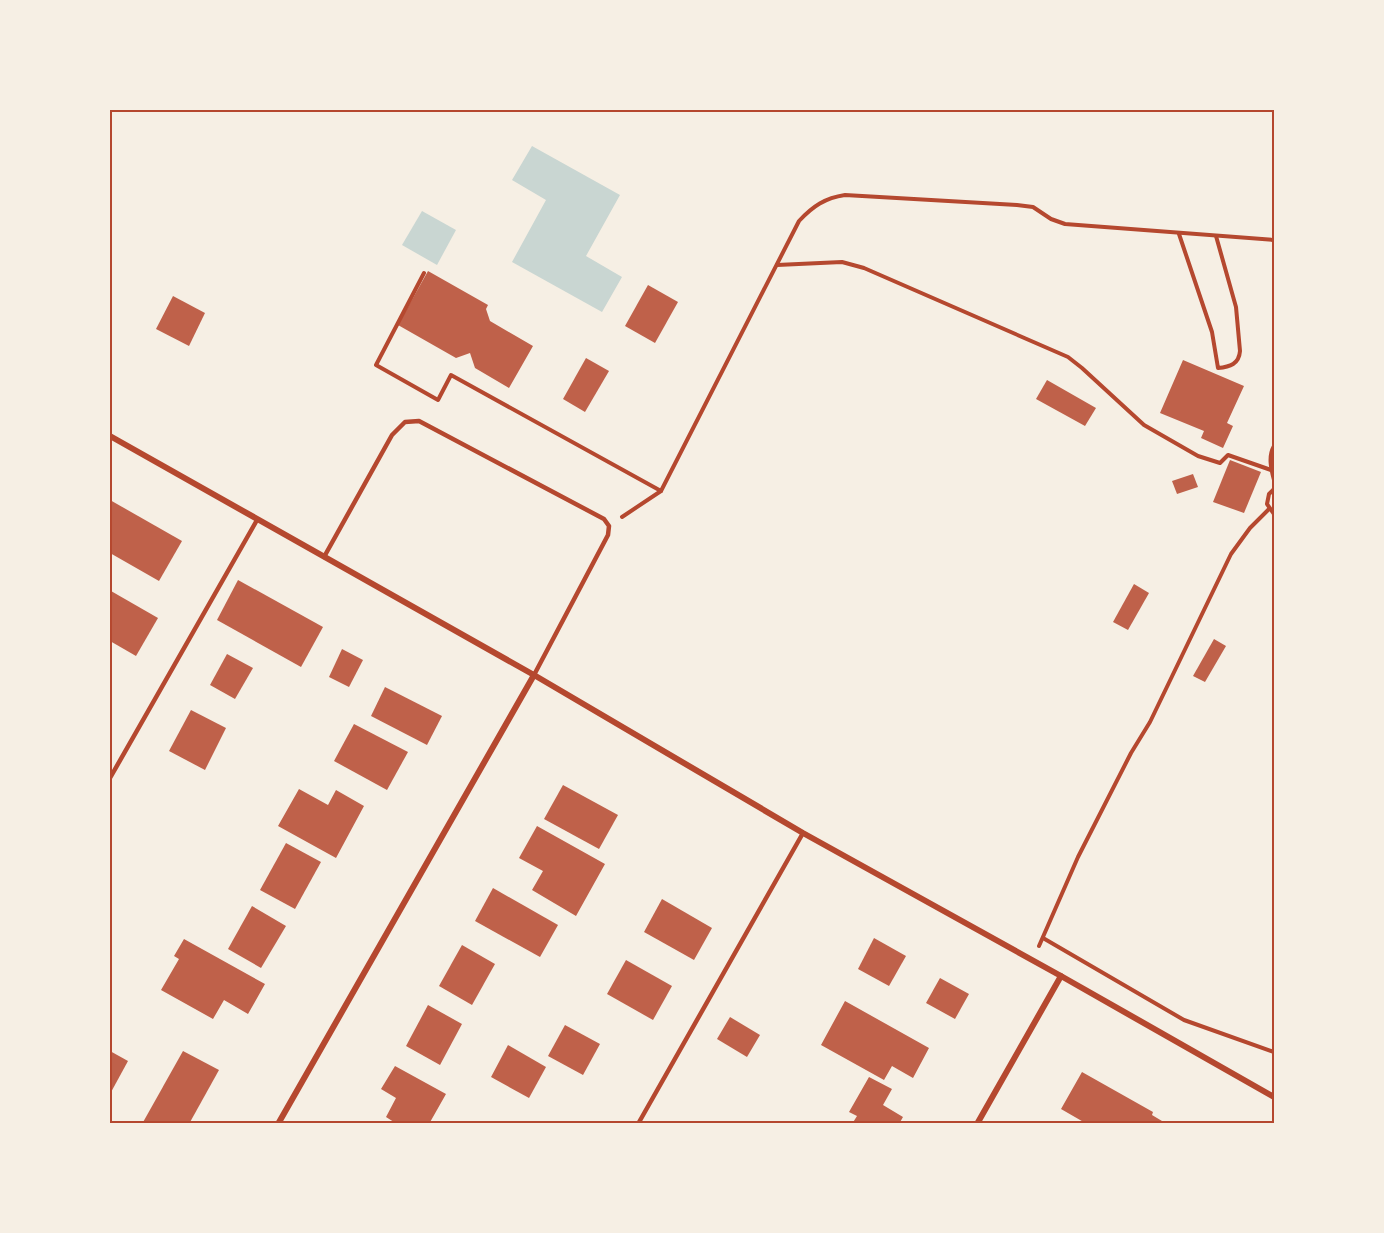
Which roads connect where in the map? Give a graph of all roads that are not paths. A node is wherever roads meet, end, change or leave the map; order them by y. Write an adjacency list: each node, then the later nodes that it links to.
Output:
1 (110, 436): 2 (street)
2 (257, 520): 3 (street); 5 (lane)
3 (324, 557): 4 (street); 4 (lane)
4 (534, 675): 6 (street); 9 (street)
5 (110, 778)
6 (803, 833): 7 (street); 10 (lane)
7 (1061, 975): 8 (street); 11 (street)
8 (1275, 1097)
9 (278, 1124)
10 (638, 1124)
11 (977, 1124)

